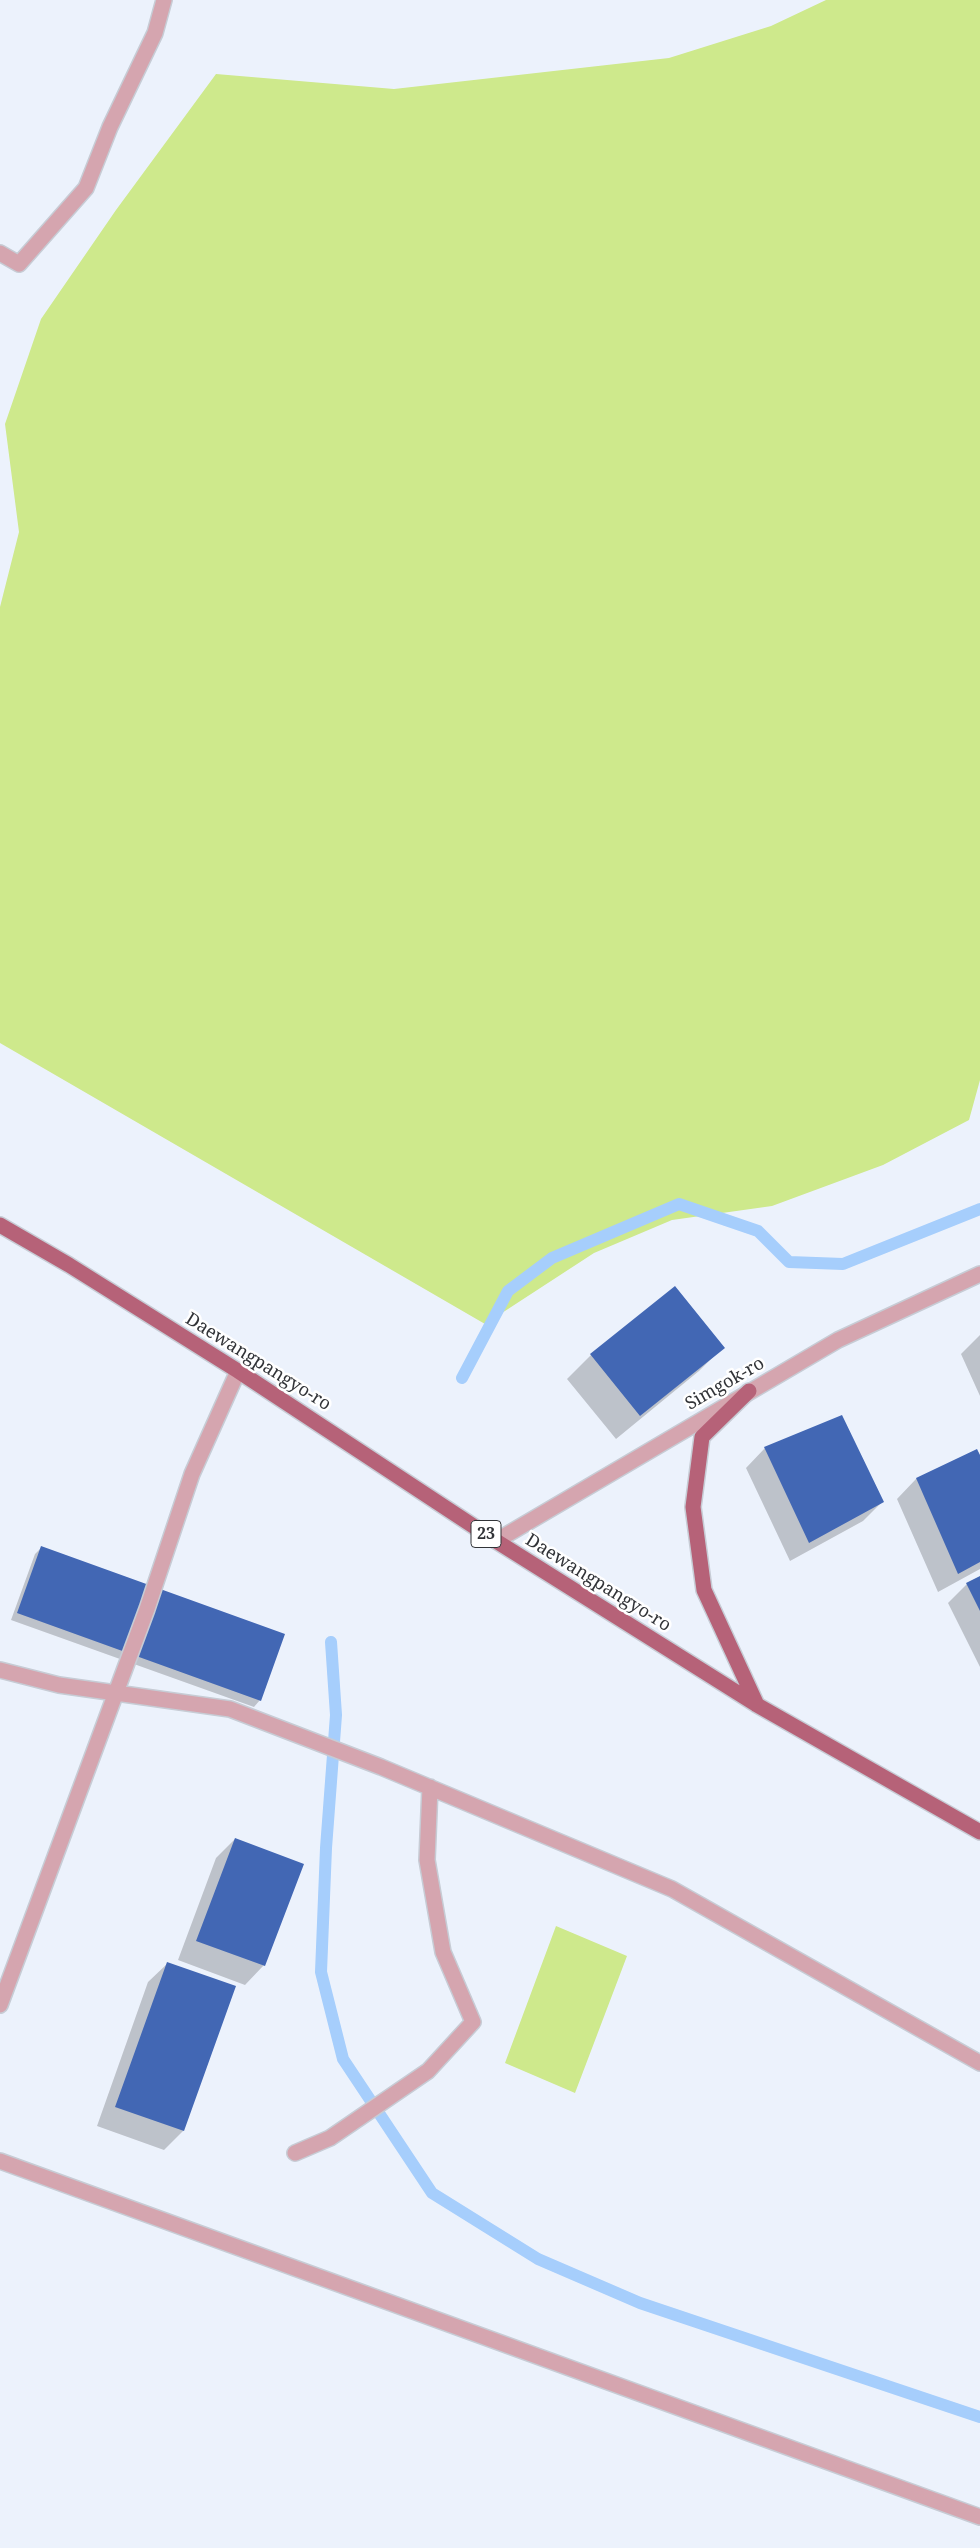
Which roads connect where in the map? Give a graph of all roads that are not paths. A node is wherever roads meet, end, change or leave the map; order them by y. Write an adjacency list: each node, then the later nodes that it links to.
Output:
1 (164, 0): 2 (street)
2 (0, 253)
3 (0, 1224): 5 (main road, Daewangpangyo-ro / 23)
4 (980, 1274): 6 (street, Simgok-ro)
5 (238, 1371): 7 (main road, Daewangpangyo-ro / 23); 9 (street)
6 (749, 1391): 7 (street, Simgok-ro); 10 (main road)
7 (496, 1541): 10 (main road, Daewangpangyo-ro / 23)
8 (0, 1670): 9 (street)
9 (117, 1692): 11 (street); 13 (street)
10 (757, 1706): 12 (main road, Daewangpangyo-ro / 23)
11 (430, 1787): 14 (street); 15 (street)
12 (980, 1832)
13 (0, 2005)
14 (980, 2063)
15 (295, 2154)
16 (0, 2161): 17 (street)
17 (980, 2517)

